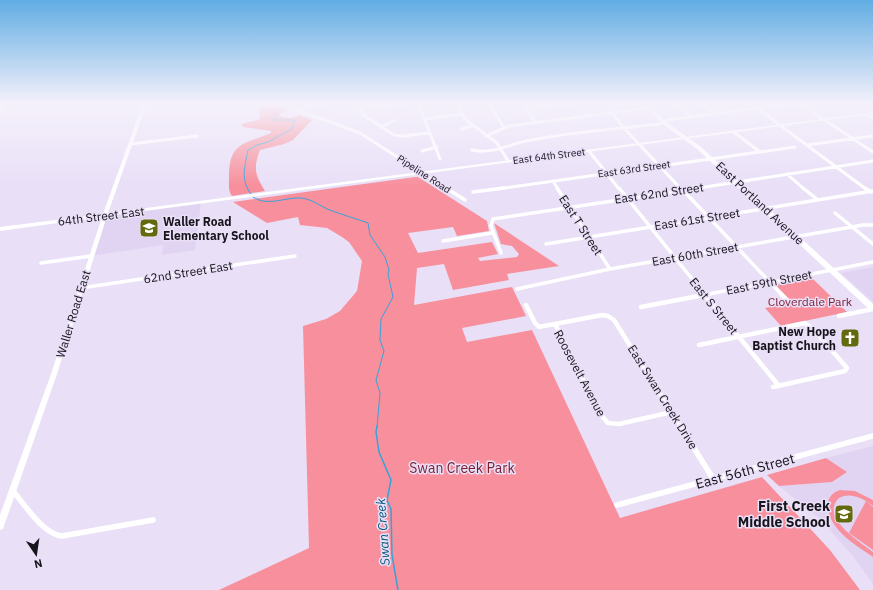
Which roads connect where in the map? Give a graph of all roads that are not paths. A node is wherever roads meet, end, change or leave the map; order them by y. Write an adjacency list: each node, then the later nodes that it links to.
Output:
1 (135, 131): 19 (street, Waller Road East)
2 (353, 131): 36 (street, Pipeline Road)
3 (388, 131): 13 (street)
4 (478, 131): 15 (street)
5 (498, 131): 15 (street)
6 (604, 131): 24 (street)
7 (627, 131): 20 (street)
8 (676, 131): 17 (main road, East Portland Avenue)
9 (745, 131): 12 (street, East 64th Street)
10 (787, 131): 21 (street)
11 (841, 131): 18 (street)
12 (734, 132): 17 (street, East 64th Street); 28 (street)
13 (430, 133): 22 (street)
14 (197, 136): 19 (street)
15 (486, 136): 24 (street)
16 (873, 136): 18 (street)
17 (686, 138): 20 (street, East 64th Street); 31 (main road, East Portland Avenue)
18 (852, 138): 21 (street); 29 (street)
19 (130, 144): 51 (street, Waller Road East)
20 (640, 144): 27 (street, East 64th Street); 34 (street)
21 (807, 145): 35 (street)
22 (437, 147): 26 (street); 30 (street)
23 (795, 147): 28 (street, East 63rd Street)
24 (500, 149): 25 (street); 32 (street)
25 (472, 150)
26 (422, 151)
27 (589, 151): 32 (street, East 64th Street); 37 (street, East S Street)
28 (760, 152): 31 (street, East 63rd Street)
29 (873, 152)
30 (440, 159)
31 (711, 159): 34 (street, East 63rd Street); 40 (main road, East Portland Avenue)
32 (508, 161): 36 (street, East 64th Street)
33 (873, 161): 35 (street, East 62nd Street)
34 (660, 166): 37 (street, East 63rd Street); 42 (street)
35 (837, 167): 38 (street, East 62nd Street); 44 (street)
36 (424, 173): 41 (street, East 64th Street); 46 (street, Pipeline Road)
37 (607, 173): 39 (street, East 63rd Street); 45 (street, East S Street)
38 (787, 174): 40 (street, East 62nd Street); 47 (street)
39 (553, 181): 43 (street, East 63rd Street); 48 (street, East T Street)
40 (736, 182): 42 (street, East 62nd Street); 49 (main road, East Portland Avenue)
41 (297, 190): 51 (street, 64th Street East)
42 (683, 190): 45 (street, East 62nd Street); 52 (street)
43 (473, 192)
44 (872, 192): 47 (street, East 61st Street)
45 (627, 198): 48 (street, East 62nd Street); 54 (street, East S Street)
46 (465, 200)
47 (818, 200): 49 (street, East 61st Street)
48 (570, 207): 57 (street, East 62nd Street); 58 (street, East T Street)
49 (765, 208): 52 (street, East 61st Street); 59 (main road, East Portland Avenue)
50 (835, 213): 55 (street)
51 (105, 215): 56 (street, 64th Street East); 65 (street, Waller Road East)
52 (708, 217): 54 (street, East 61st Street); 63 (street)
53 (873, 225): 55 (street, East 60th Street)
54 (650, 227): 58 (street, East 61st Street); 67 (street, East S Street)
55 (852, 227): 59 (street, East 60th Street); 62 (street)
56 (0, 229)
57 (492, 233): 60 (street); 64 (street)
58 (589, 237): 61 (street, East 61st Street); 70 (street, East T Street)
59 (797, 238): 63 (street, East 60th Street); 71 (main road, East Portland Avenue)
60 (443, 240)
61 (546, 244)
62 (873, 244)
63 (737, 247): 67 (street, East 60th Street); 72 (street)
64 (501, 254)
65 (91, 256): 69 (street); 73 (street, Waller Road East)
66 (295, 256): 73 (street, 62nd Street East)
67 (676, 258): 70 (street, East 60th Street); 75 (street, East S Street)
68 (873, 262): 71 (street, East 59th Street)
69 (41, 263)
70 (610, 269): 74 (street, East 60th Street)
71 (832, 270): 72 (street, East 59th Street); 79 (main road, East Portland Avenue)
72 (769, 282): 75 (street, East 59th Street); 76 (street)
73 (81, 288): 87 (street, Waller Road East)
74 (517, 289)
75 (705, 294): 78 (street, East 59th Street); 82 (street, East S Street)
76 (788, 301)
77 (526, 305): 81 (street)
78 (641, 307)
79 (873, 308): 80 (street)
80 (839, 316)
81 (555, 324): 84 (street, East Swan Creek Drive); 84 (street, Roosevelt Avenue)
82 (739, 336): 82 (street, East S Street); 83 (street)
83 (699, 345)
84 (672, 412): 86 (street, East Swan Creek Drive)
85 (873, 436): 86 (street, East 56th Street)
86 (714, 480): 88 (street, East 56th Street)
87 (13, 491): 89 (street); 90 (street, Waller Road East)
88 (617, 505)
89 (152, 520)
90 (0, 526)

